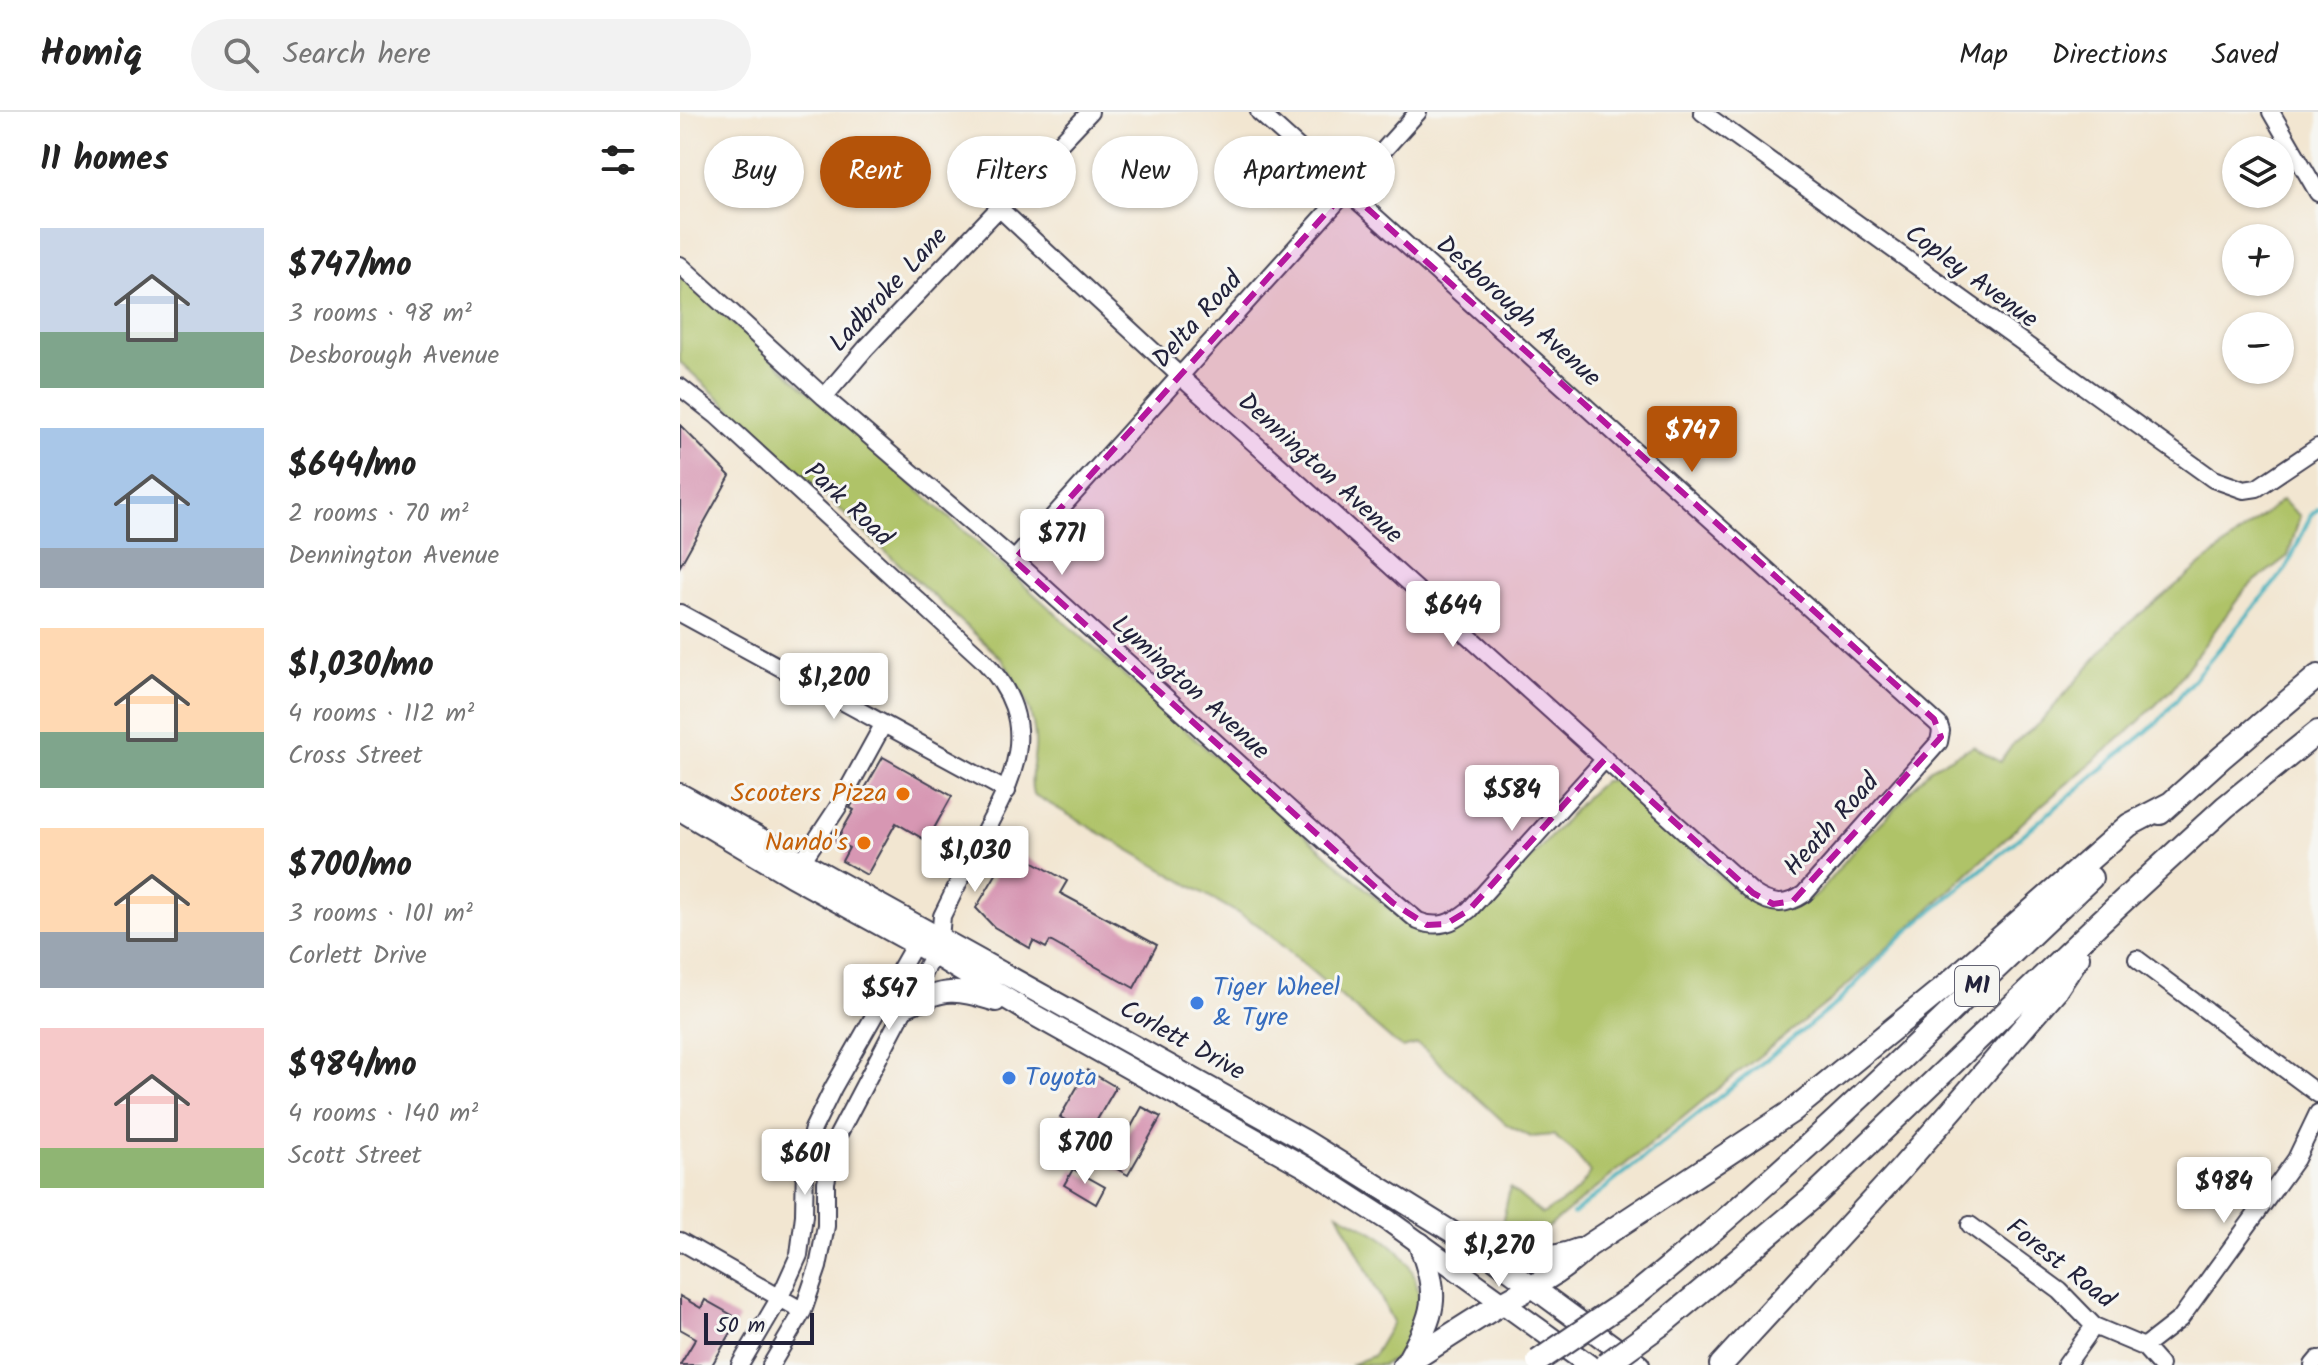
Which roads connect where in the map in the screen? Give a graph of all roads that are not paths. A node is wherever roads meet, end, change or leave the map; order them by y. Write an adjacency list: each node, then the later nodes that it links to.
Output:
1 (1090, 112): 11 (street, Ladbroke Lane)
2 (1259, 112): 6 (street, Desborough Avenue)
3 (1418, 112): 7 (street, Delta Road)
4 (1702, 112): 18 (street, Copley Avenue)
5 (2271, 112): 8 (street)
6 (1286, 136)
7 (1395, 137)
8 (2318, 193)
9 (1331, 208): 13 (street, Delta Road)
10 (1367, 208): 24 (street, Desborough Avenue)
11 (1000, 209): 13 (street, Dennington Avenue); 16 (street, Ladbroke Lane)
12 (680, 265): 16 (street, Lymington Avenue)
13 (1180, 376): 19 (street, Delta Road); 25 (street, Dennington Avenue)
14 (680, 377): 17 (street, Park Road)
15 (680, 387): 17 (street, Park Road)
16 (824, 397): 19 (street, Lymington Avenue)
17 (717, 416): 26 (street, Park Road)
18 (2318, 447)
19 (1014, 560): 25 (street, Lymington Avenue)
20 (680, 613): 22 (street)
21 (2318, 676): 28 (highway, M1)
22 (883, 725): 26 (street); 30 (street)
23 (2318, 732): 32 (highway, M1)
24 (1934, 748): 31 (street, Heath Road)
25 (1605, 759): 31 (street, Dennington Avenue)
26 (1007, 791): 33 (street, Park Road)
27 (680, 794): 30 (main road, Corlett Drive)
28 (2171, 803): 42 (highway); 52 (highway, M1, bridge)
29 (680, 810): 33 (main road, Corlett Drive)
30 (801, 863): 33 (main road, Corlett Drive)
31 (1753, 893)
32 (2099, 923): 51 (highway); 57 (highway, M1, bridge)
33 (928, 942): 35 (street); 36 (main road, Corlett Drive); 43 (main road, Corlett Drive); 45 (street)
34 (2137, 959): 37 (street)
35 (906, 1006): 36 (main road); 47 (street)
36 (1027, 1011): 41 (main road, Corlett Drive)
37 (2318, 1094)
38 (2318, 1113): 49 (street)
39 (1970, 1225): 48 (street, Forest Road)
40 (680, 1241): 45 (street)
41 (1420, 1244): 46 (main road, Corlett Drive); 53 (highway)
42 (1588, 1246): 43 (highway); 44 (highway)
43 (1489, 1255): 44 (main road, Corlett Drive)
44 (1534, 1288): 46 (highway); 58 (main road, Corlett Drive)
45 (780, 1297): 47 (street); 54 (street)
46 (1502, 1303): 53 (highway); 56 (main road, Corlett Drive)
47 (803, 1311): 55 (street)
48 (2094, 1326): 49 (street, Forest Road); 59 (street)
49 (2144, 1347): 60 (street, Forest Road)
50 (2318, 1359): 61 (street)
51 (1730, 1360)
52 (1535, 1363)
53 (1406, 1364)
54 (740, 1365)
55 (771, 1365)
56 (1589, 1365)
57 (1605, 1365)
58 (1639, 1365)
59 (2066, 1365)
60 (2160, 1365)
61 (2313, 1365)

